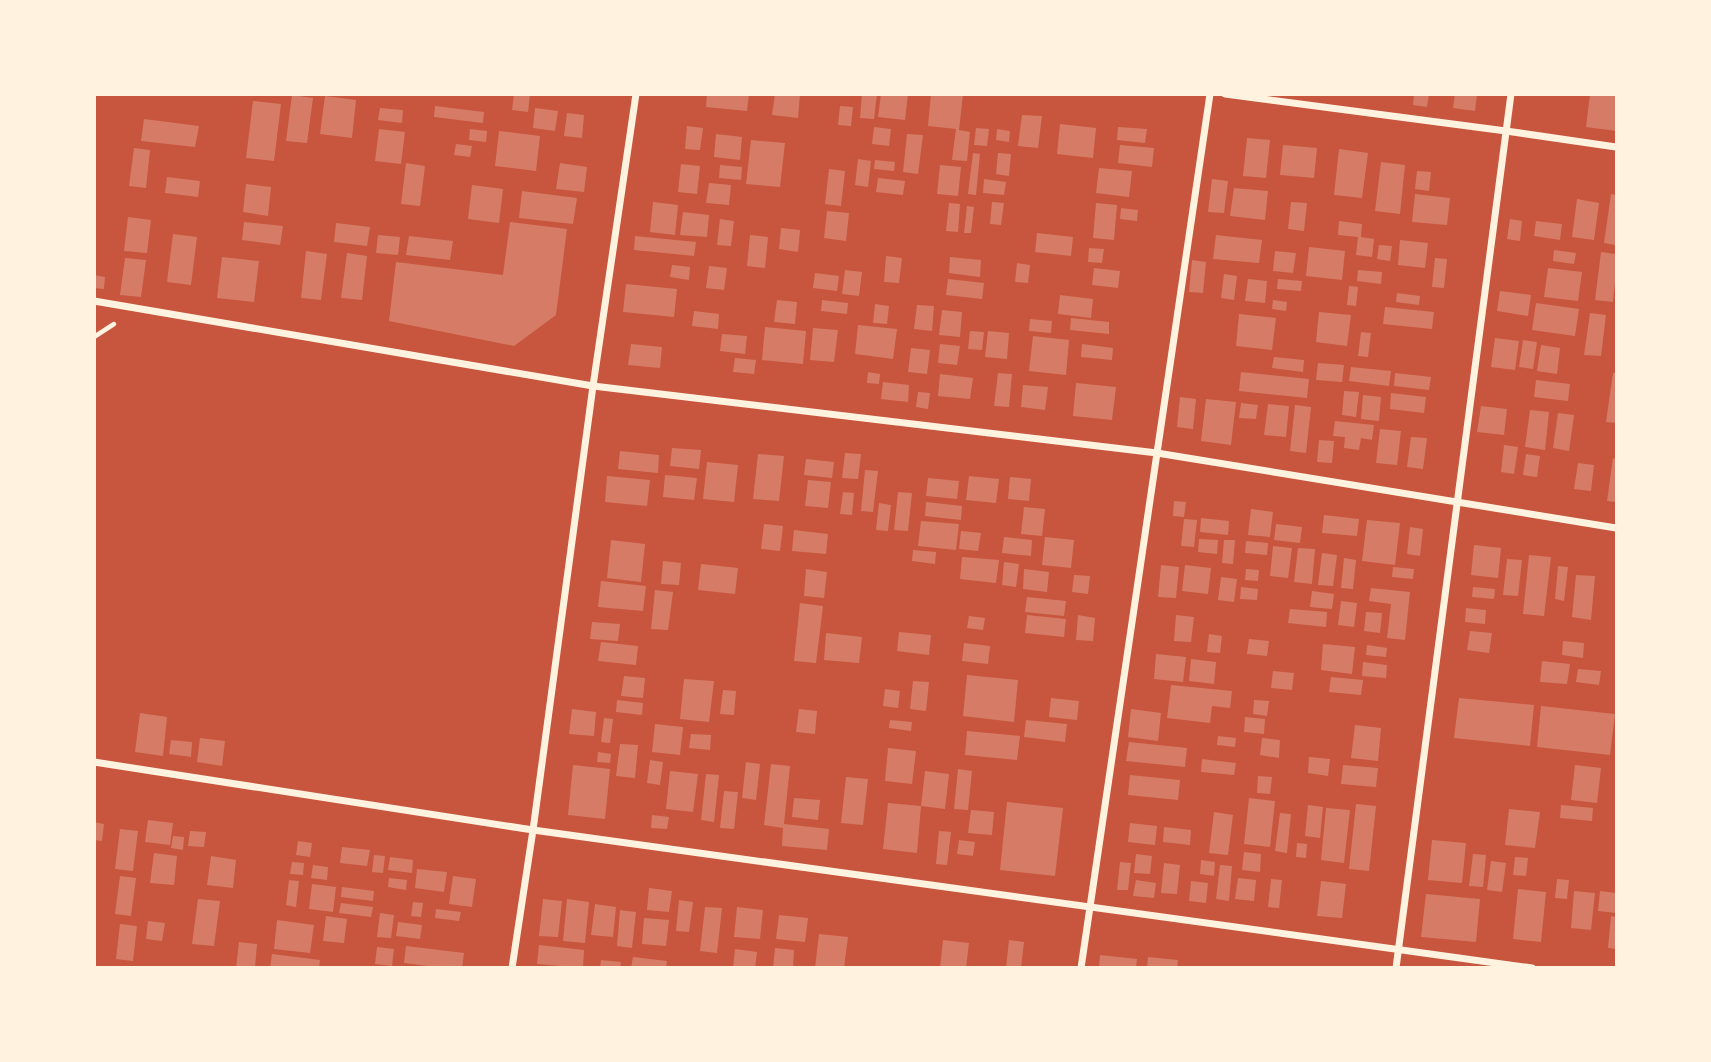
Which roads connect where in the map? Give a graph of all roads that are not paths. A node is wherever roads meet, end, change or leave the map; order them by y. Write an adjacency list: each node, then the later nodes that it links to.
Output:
1 (636, 94): 8 (street)
2 (1210, 94): 9 (street)
3 (1225, 94): 5 (street)
4 (1511, 94): 5 (street)
5 (1506, 131): 6 (street); 10 (street)
6 (1616, 148)
7 (94, 301): 8 (street)
8 (593, 386): 9 (street); 13 (street)
9 (1157, 453): 10 (street); 14 (street)
10 (1458, 502): 11 (street); 15 (street)
11 (1616, 528)
12 (94, 762): 13 (street)
13 (533, 830): 14 (street); 16 (street)
14 (1090, 906): 15 (street); 17 (street)
15 (1398, 949): 18 (street); 19 (street)
16 (512, 968)
17 (1082, 968)
18 (1396, 968)
19 (1532, 968)

